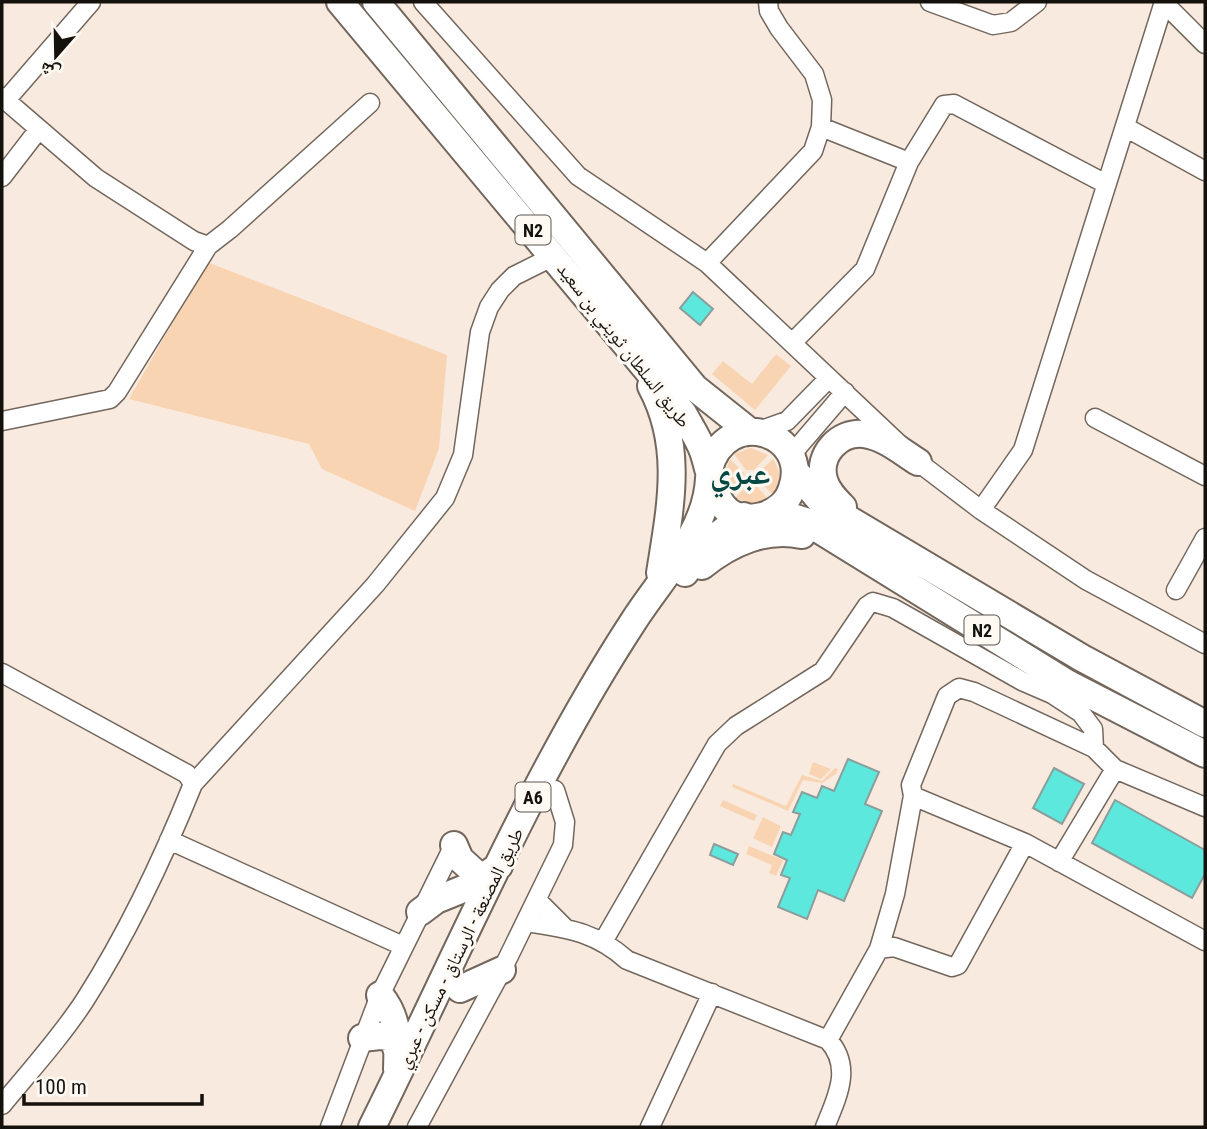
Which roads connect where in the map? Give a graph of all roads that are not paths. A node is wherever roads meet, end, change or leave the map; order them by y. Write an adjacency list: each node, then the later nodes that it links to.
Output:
1 (91, 2): 10 (street)
2 (340, 2): 20 (highway, طريق السلطان ثويني بن سعيد / N2)
3 (376, 2): 28 (highway, طريق السلطان ثويني بن سعيد / N2)
4 (424, 2): 21 (street)
5 (768, 2): 12 (street)
6 (930, 2): 7 (street)
7 (1037, 2)
8 (1163, 2): 9 (street); 13 (street)
9 (1205, 44)
10 (4, 99): 14 (street)
11 (370, 103): 19 (street)
12 (821, 127): 15 (street); 21 (street)
13 (1125, 127): 16 (street); 18 (street)
14 (39, 129): 17 (street); 19 (street)
15 (909, 162): 18 (street); 23 (street)
16 (1205, 171)
17 (2, 177)
18 (1106, 184): 33 (street)
19 (208, 246): 27 (street)
20 (554, 256): 22 (highway, طريق السلطان ثويني بن سعيد / N2); 46 (street)
21 (707, 263): 23 (street)
22 (620, 337): 31 (highway, طريق السلطان ثويني بن سعيد / N2); 39 (highway)
23 (792, 343): 24 (street)
24 (830, 378): 25 (street); 28 (street)
25 (845, 392): 29 (street); 30 (street)
26 (1094, 418): 32 (street)
27 (2, 421)
28 (754, 431): 30 (highway, N2); 31 (highway)
29 (918, 462): 33 (street); 35 (highway)
30 (793, 463): 34 (highway); 35 (highway, N2)
31 (709, 473): 34 (highway, N2); 39 (highway, طريق المصنعة - الرستاق - مسكن - عبري / A6)
32 (1205, 476)
33 (981, 510): 40 (street)
34 (751, 517): 37 (highway, N2); 39 (highway, طريق المصنعة - الرستاق - مسكن - عبري / A6)
35 (867, 530): 42 (highway, N2)
36 (1205, 538): 38 (street)
37 (883, 569): 39 (highway); 44 (highway, N2)
38 (1176, 590)
39 (664, 591): 47 (highway, طريق المصنعة - الرستاق - مسكن - عبري / A6); 54 (highway, طريق المصنعة - الرستاق - مسكن - عبري / A6)
40 (1205, 644)
41 (2, 673): 46 (street)
42 (1205, 723)
43 (1094, 748): 45 (street); 48 (street); 59 (street)
44 (1205, 754)
45 (1115, 769): 49 (street); 53 (street)
46 (193, 783): 50 (street)
47 (555, 790): 55 (street); 64 (highway, طريق المصنعة - الرستاق - مسكن - عبري / A6)
48 (913, 796): 51 (street); 62 (street)
49 (1205, 807)
50 (169, 840): 61 (street); 70 (street)
51 (1025, 843): 53 (street); 62 (street)
52 (454, 845): 54 (highway); 56 (street)
53 (1059, 862): 60 (street)
54 (491, 871): 56 (highway); 69 (highway, طريق المصنعة - الرستاق - مسكن - عبري / A6)
55 (537, 900): 57 (street); 58 (street)
56 (420, 912): 61 (street)
57 (526, 922): 58 (street); 63 (street)
58 (566, 929): 59 (street)
59 (604, 940): 65 (street)
60 (1205, 940)
61 (402, 946): 66 (street)
62 (879, 949): 68 (street)
63 (502, 970): 64 (highway); 74 (street)
64 (460, 989): 73 (highway, طريق المصنعة - الرستاق - مسكن - عبري / A6)
65 (712, 993): 68 (street); 75 (street)
66 (380, 995): 67 (street); 69 (highway)
67 (362, 1038): 69 (highway); 71 (street)
68 (828, 1040): 76 (street)
69 (398, 1066): 72 (highway, طريق المصنعة - الرستاق - مسكن - عبري / A6)
70 (2, 1105)
71 (330, 1127)
72 (372, 1127)
73 (391, 1127)
74 (416, 1127)
75 (650, 1127)
76 (825, 1127)

